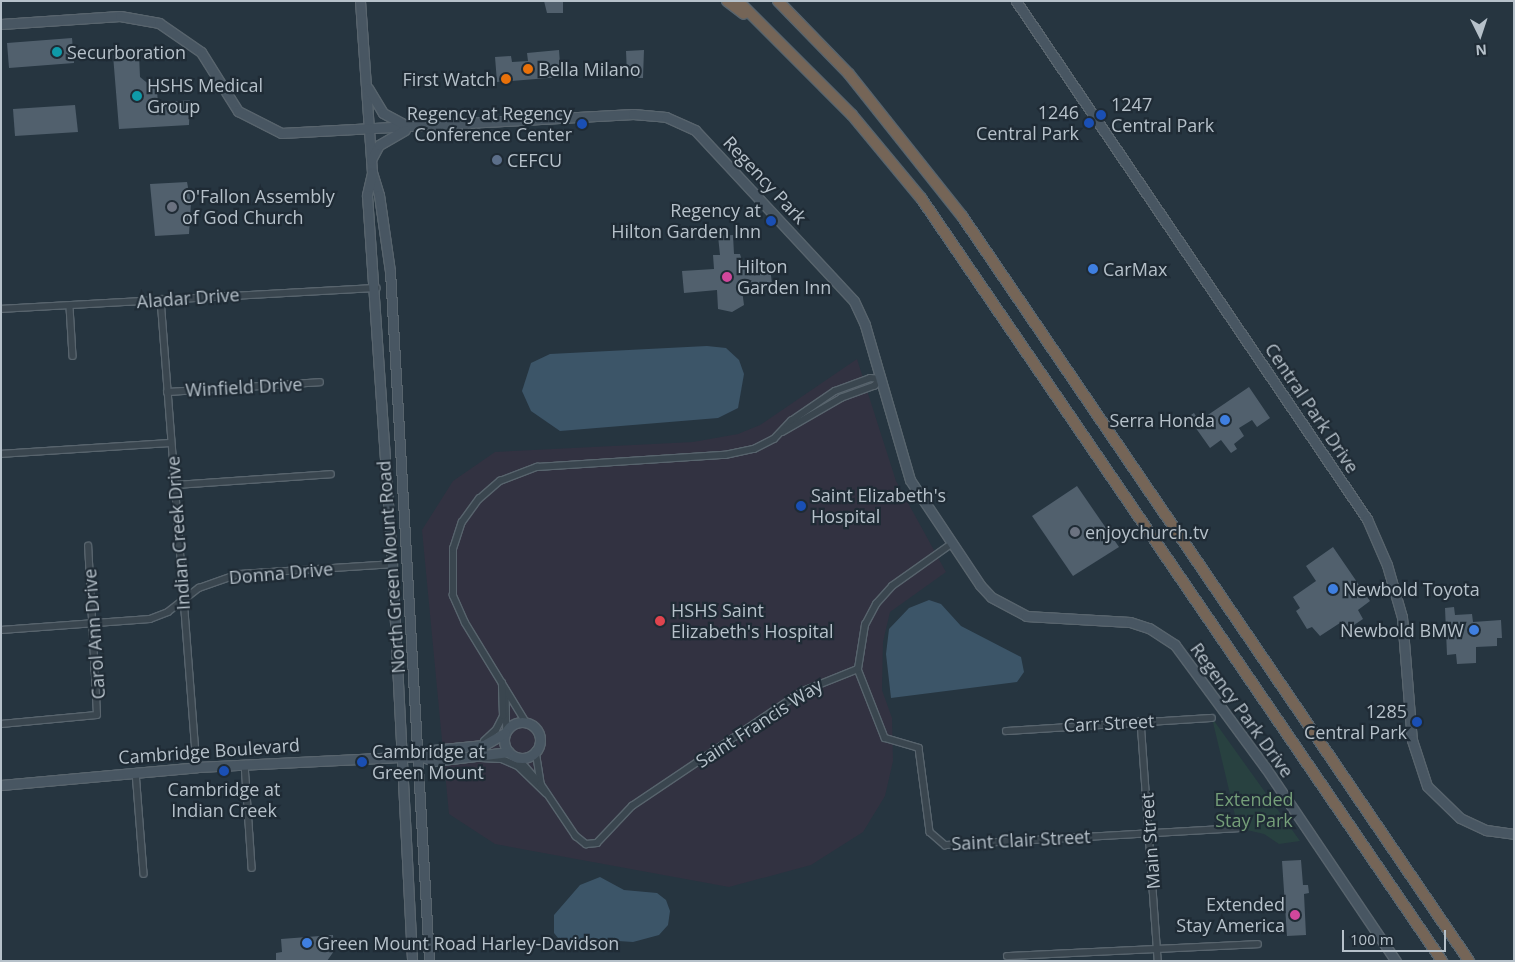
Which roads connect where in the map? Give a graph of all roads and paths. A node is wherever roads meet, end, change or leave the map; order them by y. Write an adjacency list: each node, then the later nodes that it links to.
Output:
1 (360, 1): 10 (street, North Green Mount Road)
2 (727, 1): 7 (highway)
3 (738, 1): 7 (highway)
4 (778, 1): 9 (highway)
5 (787, 1): 9 (highway)
6 (1016, 1): 58 (street, Central Park Drive)
7 (756, 20): 68 (highway)
8 (1, 24): 12 (street, Regency Park)
9 (820, 42): 69 (highway)
10 (365, 83): 11 (street); 12 (street, North Green Mount Road)
11 (410, 127): 12 (street, Regency Park); 13 (street); 20 (street, Regency Park)
12 (368, 130): 13 (street, North Green Mount Road)
13 (371, 160): 14 (street, North Green Mount Road)
14 (372, 172): 15 (street, North Green Mount Road); 47 (street, North Green Mount Road)
15 (376, 288): 16 (street, Aladar Drive); 30 (street, North Green Mount Road)
16 (161, 299): 17 (street, Aladar Drive); 22 (street, Indian Creek Drive)
17 (70, 307): 18 (street, Aladar Drive); 19 (street)
18 (1, 309)
19 (73, 356)
20 (881, 379): 23 (street); 23 (street); 28 (street, Regency Park)
21 (320, 382): 22 (street, Winfield Drive)
22 (167, 392): 24 (street, Indian Creek Drive)
23 (783, 432): 35 (street)
24 (171, 443): 25 (street); 27 (street, Indian Creek Drive)
25 (1, 454)
26 (331, 474): 27 (street)
27 (175, 485): 31 (street, Indian Creek Drive)
28 (950, 545): 34 (street); 67 (street, Regency Park Drive)
29 (88, 546): 32 (street, Carol Ann Drive)
30 (392, 564): 31 (street, Donna Drive); 46 (street, North Green Mount Road)
31 (184, 600): 32 (street, Donna Drive); 51 (street, Indian Creek Drive)
32 (94, 625): 33 (street, Donna Drive); 40 (street, Carol Ann Drive)
33 (1, 630)
34 (858, 670): 55 (street, Saint Francis Way); 57 (street, Saint Clair Street)
35 (502, 683): 36 (street); 43 (street)
36 (506, 690): 39 (street); 41 (street)
37 (1212, 718): 38 (street, Carr Street)
38 (1141, 721): 42 (street, Carr Street); 57 (street, Main Street)
39 (526, 723): 41 (street); 44 (street)
40 (1, 724)
41 (506, 731): 43 (street); 45 (street)
42 (1006, 731)
43 (473, 747): 47 (street)
44 (536, 751): 49 (street); 53 (street, Saint Francis Way)
45 (508, 752): 48 (street); 49 (street)
46 (403, 756): 47 (street, Cambridge Boulevard); 50 (street, Cambridge Boulevard); 64 (street, North Green Mount Road)
47 (420, 756): 48 (street); 65 (street, North Green Mount Road)
48 (476, 757): 55 (street, Saint Francis Way)
49 (518, 758): 53 (street, Saint Francis Way)
50 (244, 764): 51 (street, Cambridge Boulevard); 59 (street)
51 (197, 767): 52 (street, Cambridge Boulevard)
52 (136, 772): 54 (street, Cambridge Boulevard); 60 (street)
53 (541, 784): 55 (street, Saint Francis Way)
54 (1, 785)
55 (546, 794)
56 (1238, 828): 57 (street, Saint Clair Street)
57 (1149, 833): 62 (street, Main Street)
58 (1514, 834)
59 (252, 868)
60 (144, 874)
61 (1258, 944): 62 (street)
62 (1157, 949): 63 (street); 66 (street, Main Street)
63 (1007, 956)
64 (412, 961)
65 (429, 961)
66 (1158, 961)
67 (1396, 961)
68 (1442, 961)
69 (1469, 961)

